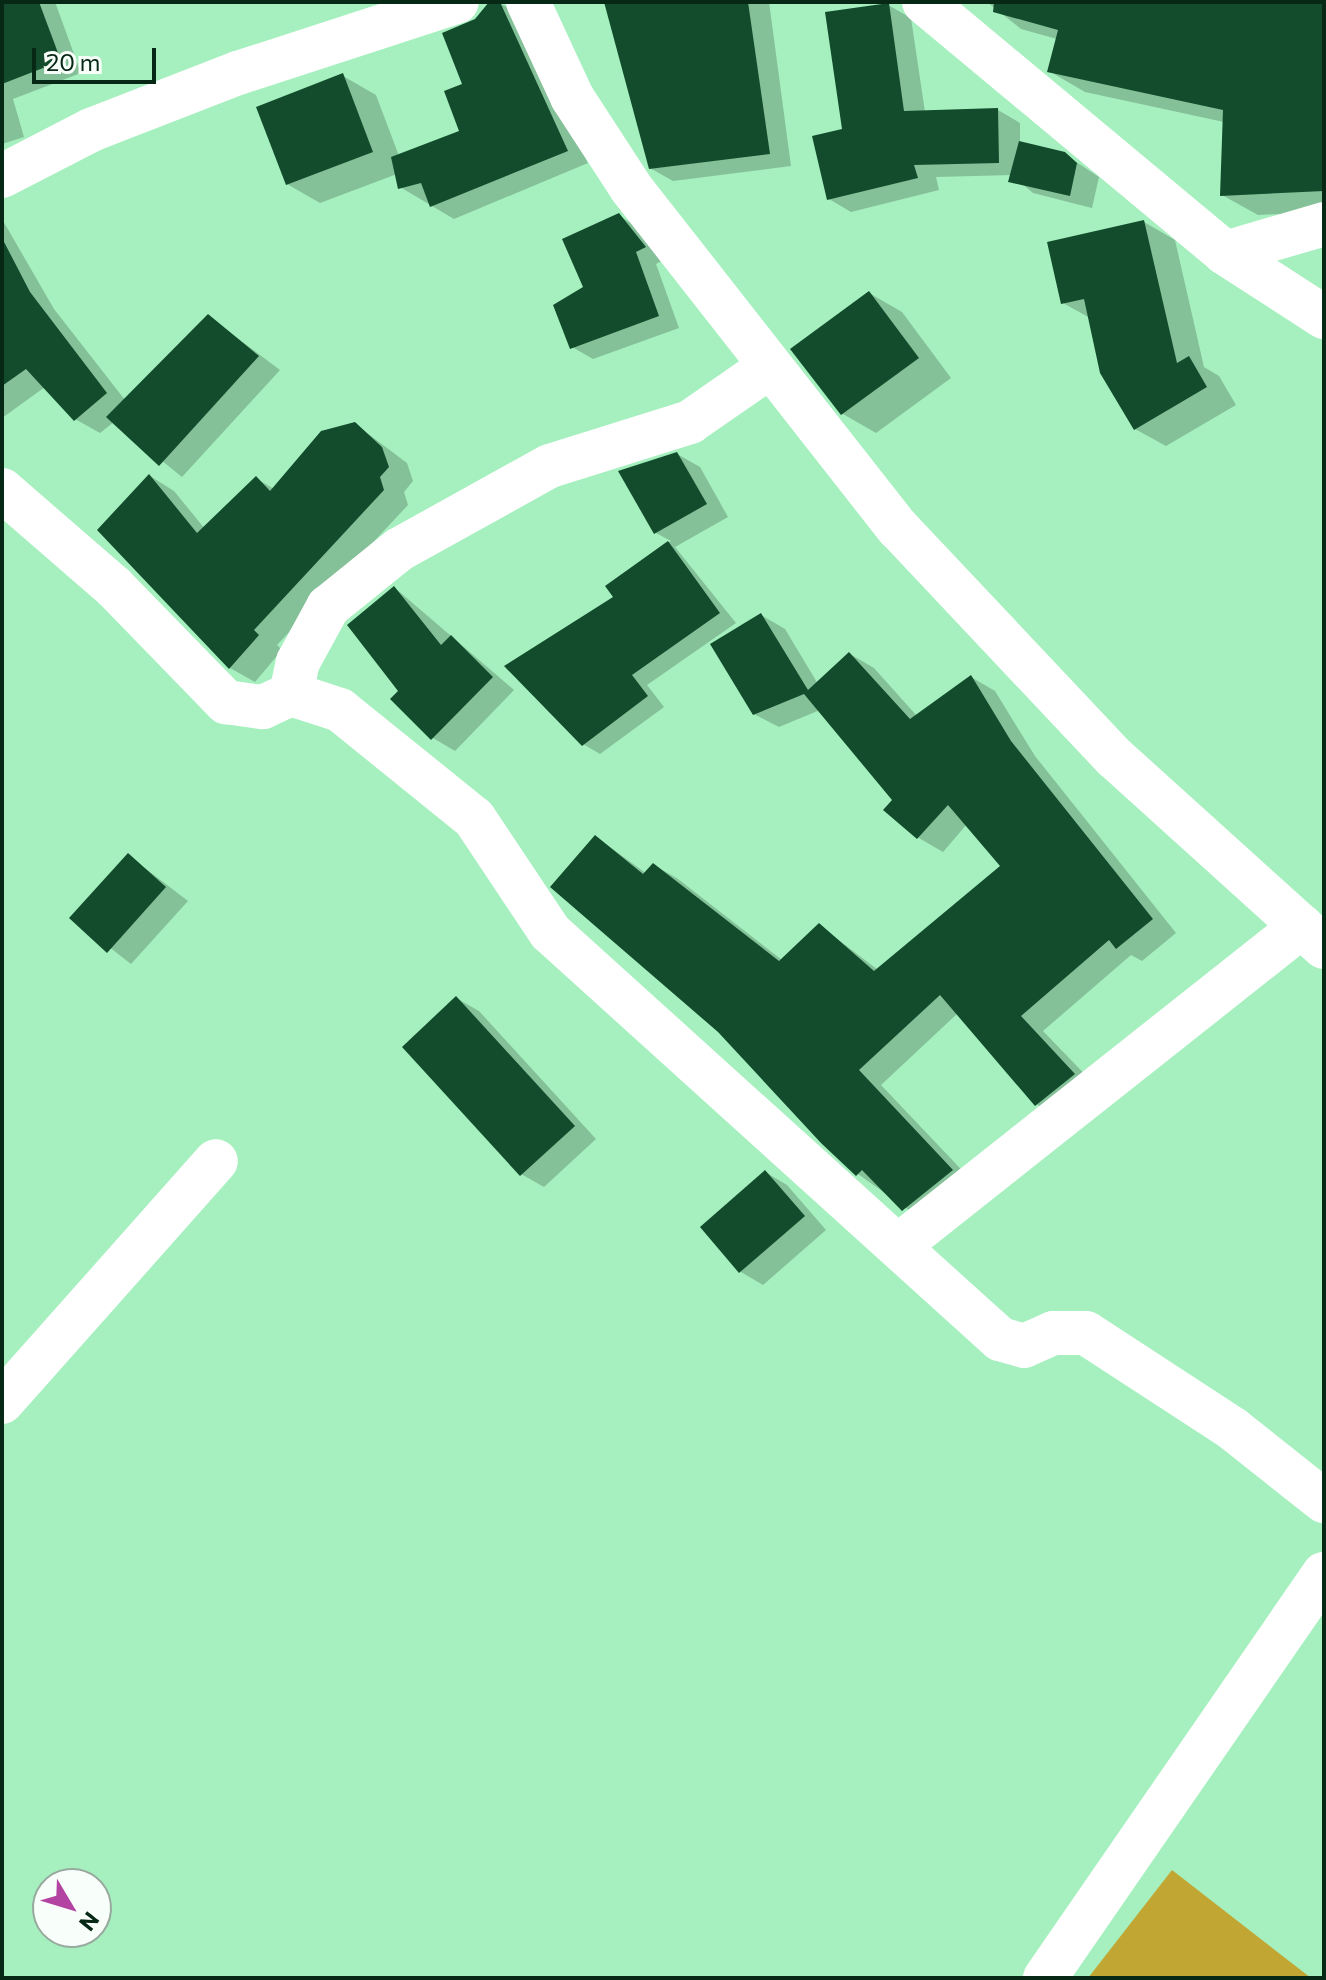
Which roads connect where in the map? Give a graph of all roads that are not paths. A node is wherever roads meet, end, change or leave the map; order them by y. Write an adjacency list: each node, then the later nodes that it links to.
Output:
1 (457, 2): 4 (street)
2 (528, 2): 8 (street)
3 (924, 2): 6 (street)
4 (2, 176)
5 (1324, 224): 6 (street)
6 (1225, 253): 7 (street)
7 (1324, 317)
8 (768, 368): 10 (street); 11 (street)
9 (2, 490): 10 (street)
10 (291, 694): 13 (street)
11 (1313, 936): 13 (street)
12 (216, 1161): 14 (street)
13 (898, 1246): 15 (street)
14 (2, 1402)
15 (1324, 1501)
16 (1324, 1574): 17 (street)
17 (1045, 1978)

